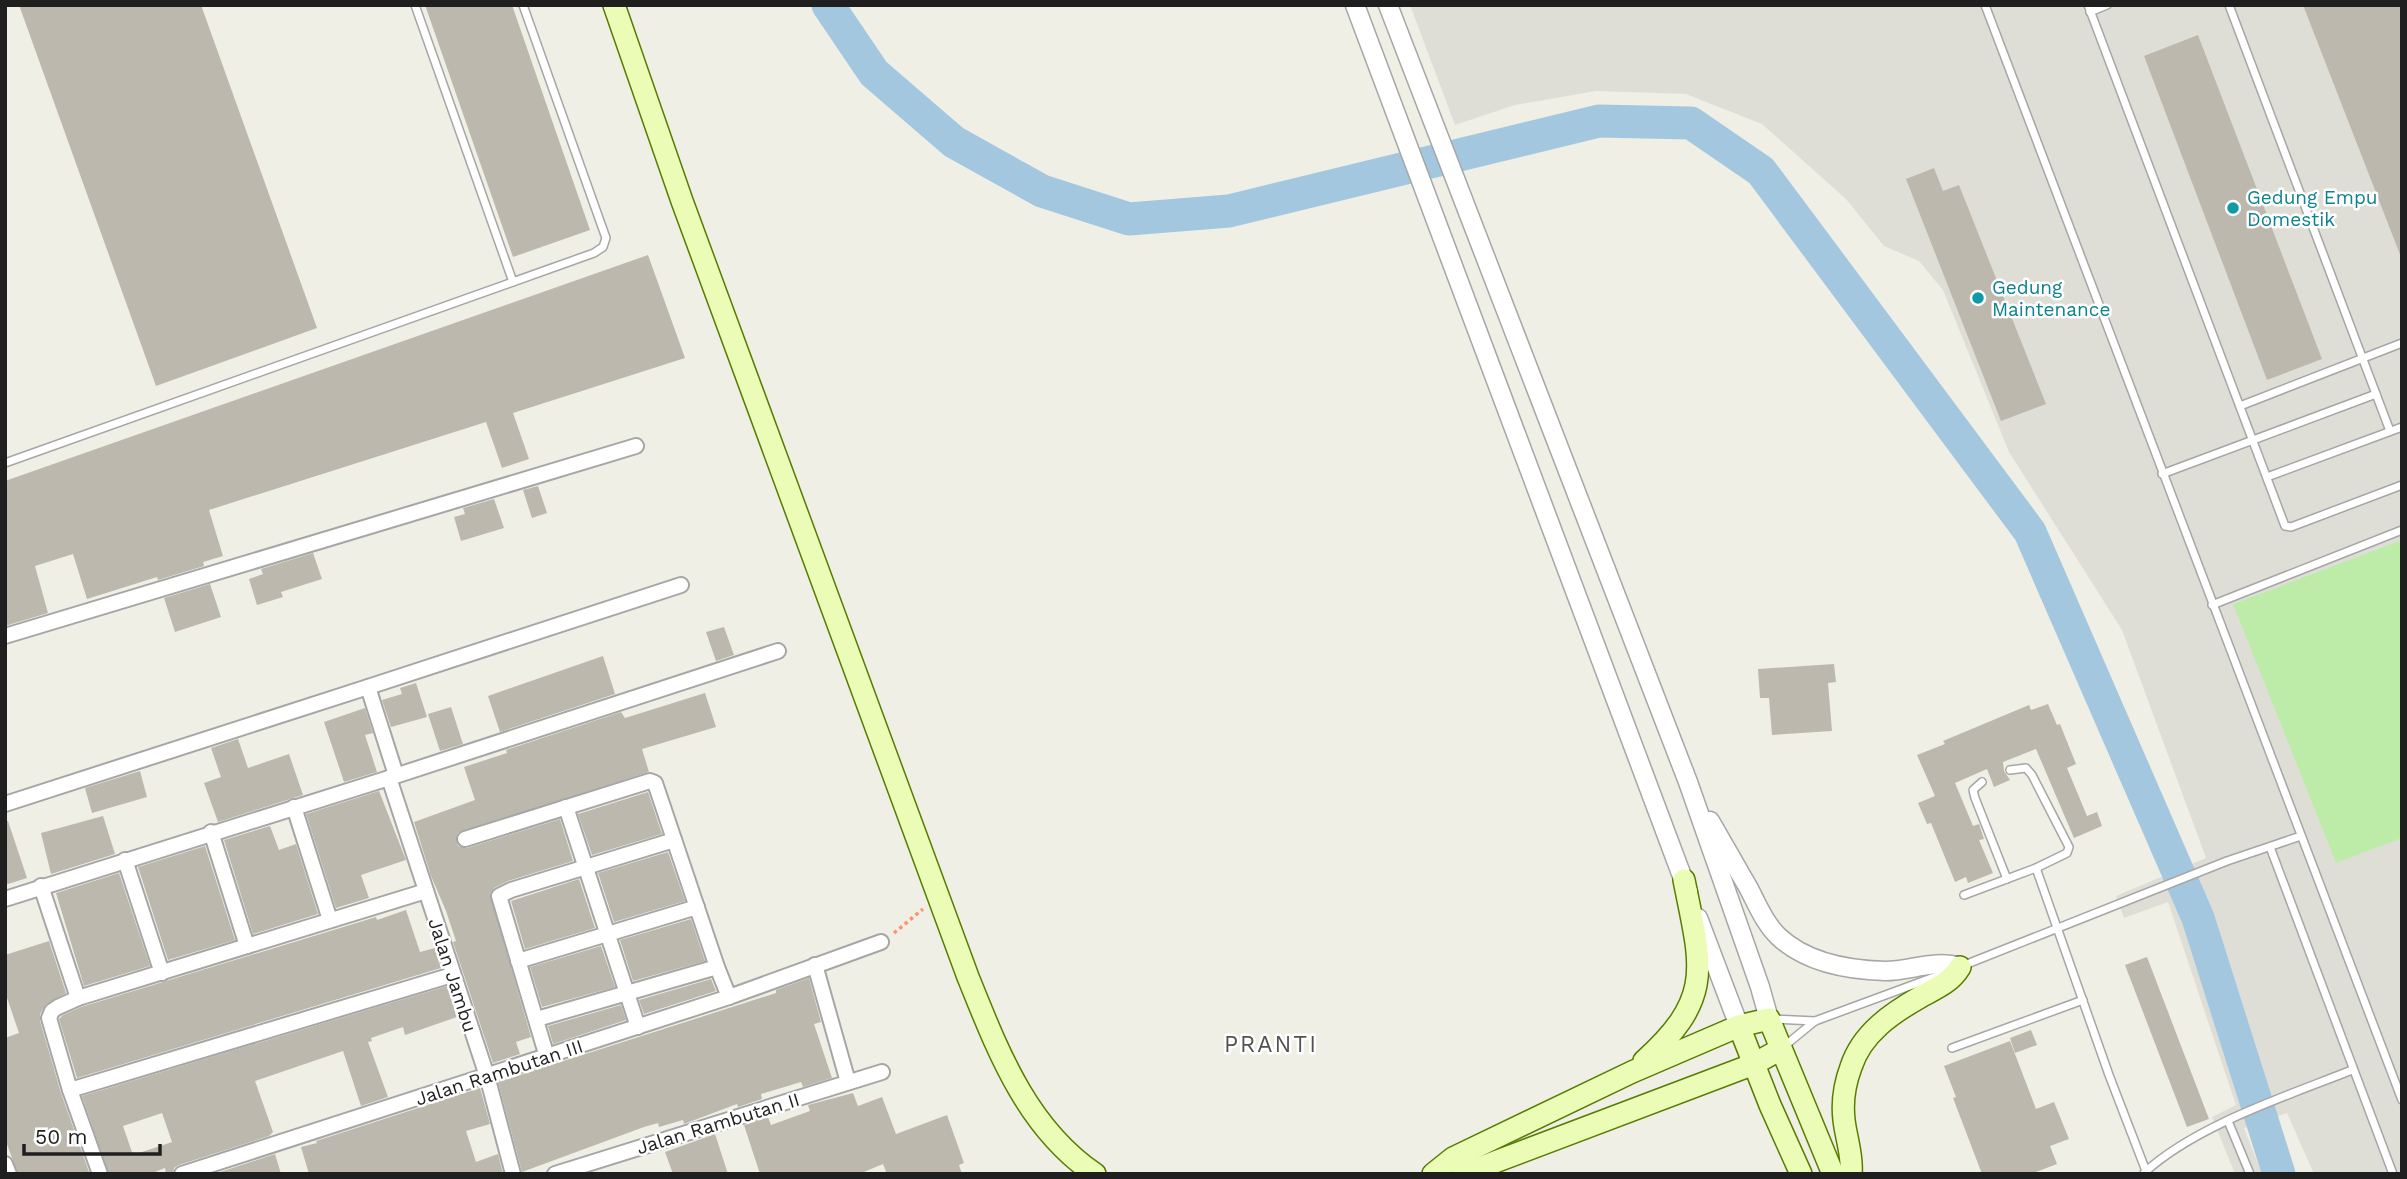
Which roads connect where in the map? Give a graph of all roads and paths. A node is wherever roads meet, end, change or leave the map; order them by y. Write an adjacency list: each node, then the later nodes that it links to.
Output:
1 (415, 5): 10 (lane)
2 (523, 5): 10 (lane)
3 (614, 5): 49 (main road)
4 (1354, 5): 45 (street)
5 (1388, 5): 31 (street)
6 (1985, 5): 20 (lane)
7 (2107, 5): 9 (lane)
8 (2229, 5): 12 (lane)
9 (2089, 8): 14 (lane)
10 (513, 282): 19 (lane)
11 (2402, 343): 12 (lane)
12 (2362, 358): 13 (lane); 14 (lane)
13 (2376, 394): 16 (lane); 17 (lane)
14 (2240, 406): 17 (lane)
15 (2402, 427): 16 (lane)
16 (2390, 431): 21 (lane)
17 (2253, 440): 20 (lane); 21 (lane)
18 (636, 446): 26 (street)
19 (5, 463)
20 (2162, 474): 25 (lane)
21 (2267, 477): 22 (lane)
22 (2402, 485)
23 (2402, 530): 25 (lane)
24 (681, 585): 28 (street)
25 (2212, 605): 37 (lane)
26 (5, 635)
27 (778, 651): 30 (street)
28 (368, 687): 30 (street, Jalan Jambu); 33 (street)
29 (2010, 770): 43 (lane)
30 (392, 776): 34 (street); 47 (street, Jalan Jambu)
31 (1688, 782): 60 (street); 68 (street)
32 (1982, 782): 44 (lane)
33 (5, 804)
34 (294, 807): 36 (street); 52 (street)
35 (566, 807): 38 (street); 39 (street); 42 (street)
36 (211, 832): 41 (street); 56 (street)
37 (2301, 836): 40 (lane); 82 (lane)
38 (465, 838)
39 (674, 840): 42 (street); 51 (street)
40 (2270, 847): 53 (lane); 76 (lane)
41 (125, 860): 46 (street); 61 (street)
42 (586, 866): 54 (street); 57 (street)
43 (2036, 868): 44 (lane); 53 (lane)
44 (2007, 879): 48 (lane)
45 (1684, 880): 70 (street); 78 (main road)
46 (41, 886): 50 (street); 65 (street)
47 (426, 891): 52 (street); 62 (street, Jalan Jambu)
48 (1964, 895)
49 (938, 897): 55 (path); 91 (main road)
50 (5, 899)
51 (697, 907): 54 (street); 59 (street)
52 (330, 920): 56 (street)
53 (2057, 928): 60 (lane); 66 (lane)
54 (607, 933): 57 (street); 63 (street)
55 (881, 942): 58 (street, Jalan Rambutan III)
56 (247, 946): 61 (street)
57 (518, 961): 67 (street)
58 (815, 965): 64 (street, Jalan Rambutan III); 80 (street)
59 (717, 967): 63 (street); 64 (street)
60 (1960, 967): 69 (lane); 96 (main road)
61 (162, 973): 65 (street)
62 (452, 975): 79 (street, Jalan Jambu); 81 (street)
63 (627, 992): 67 (street); 71 (street)
64 (729, 997): 71 (street, Jalan Rambutan III)
65 (78, 998): 81 (street)
66 (2083, 1000): 72 (lane); 85 (lane)
67 (537, 1019): 74 (street)
68 (1769, 1019): 69 (lane); 70 (main road); 73 (main road)
69 (1815, 1021): 73 (lane)
70 (1739, 1026): 75 (main road); 78 (main road)
71 (638, 1027): 74 (street, Jalan Rambutan III)
72 (1952, 1048)
73 (1780, 1049): 75 (main road); 95 (main road)
74 (547, 1056): 79 (street, Jalan Rambutan III)
75 (1754, 1064): 93 (main road); 94 (main road)
76 (2353, 1070): 83 (lane); 98 (lane)
77 (882, 1072): 80 (street, Jalan Rambutan II)
78 (1632, 1072): 92 (main road)
79 (487, 1076): 88 (street, Jalan Rambutan III); 89 (street, Jalan Jambu)
80 (848, 1082): 90 (street, Jalan Rambutan II)
81 (71, 1090): 87 (street)
82 (2402, 1100)
83 (2232, 1119): 85 (lane); 97 (lane)
84 (5, 1164): 86 (street)
85 (2145, 1172)
86 (9, 1174)
87 (100, 1174)
88 (182, 1174)
89 (513, 1174)
90 (555, 1174)
91 (1095, 1174)
92 (1433, 1174)
93 (1463, 1174)
94 (1801, 1174)
95 (1833, 1174)
96 (1851, 1174)
97 (2250, 1174)
98 (2393, 1174)

